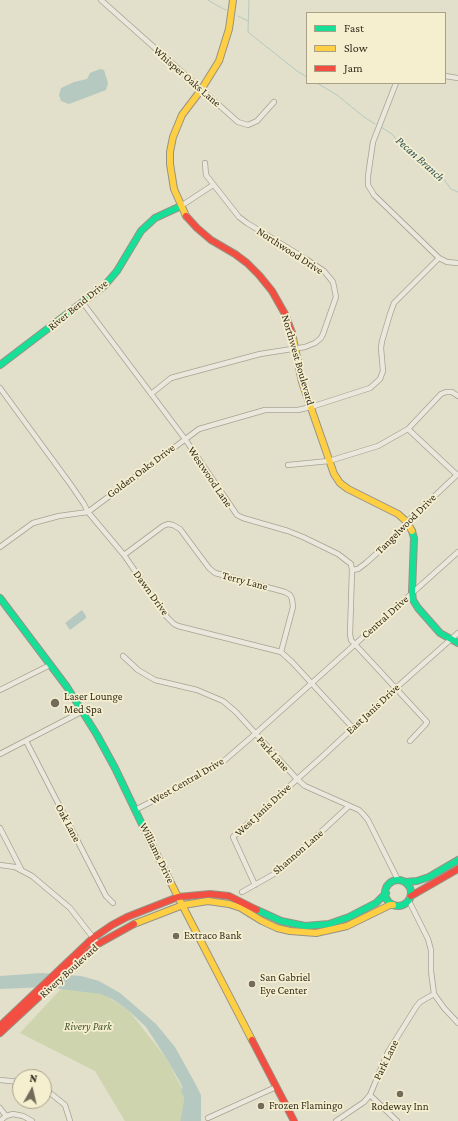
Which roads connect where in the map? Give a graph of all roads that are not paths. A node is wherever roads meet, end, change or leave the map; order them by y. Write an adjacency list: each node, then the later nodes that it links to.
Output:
1 (101, 0): 6 (street, Whisper Oaks Lane)
2 (233, 0): 6 (street, Northwest Boulevard)
3 (446, 76): 4 (street)
4 (458, 78)
5 (396, 84): 11 (street)
6 (201, 90): 7 (street, Whisper Oaks Lane); 10 (street, Northwest Boulevard)
7 (274, 102)
8 (205, 163): 9 (street, Northwood Drive)
9 (213, 185): 10 (street); 14 (street, Northwood Drive)
10 (181, 206): 13 (street, River Bend Drive); 14 (street, Northwest Boulevard)
11 (439, 258): 12 (street); 19 (street, Golden Oaks Drive)
12 (458, 263)
13 (83, 304): 15 (street, River Bend Drive); 17 (street, Westwood Lane)
14 (296, 349): 17 (street, Northwood Drive); 19 (street, Northwest Boulevard)
15 (0, 365)
16 (0, 388): 25 (street, Dawn Drive)
17 (151, 394): 21 (street, Westwood Lane)
18 (458, 396): 20 (street)
19 (311, 407): 21 (street, Golden Oaks Drive); 22 (street, Northwest Boulevard)
20 (408, 429): 22 (street); 24 (street)
21 (185, 439): 25 (street, Golden Oaks Drive); 30 (street, Westwood Lane)
22 (329, 461): 23 (street); 26 (street, Northwest Boulevard)
23 (288, 466)
24 (457, 475): 26 (street, Tangelwood Drive)
25 (88, 512): 27 (street, Golden Oaks Drive); 29 (street, Dawn Drive)
26 (407, 522): 30 (street, Tangelwood Drive); 31 (street)
27 (0, 547)
28 (458, 552): 31 (street, Central Drive)
29 (124, 555): 37 (street, Dawn Drive); 37 (street, Terry Lane)
30 (352, 570): 36 (street)
31 (412, 592): 34 (street); 36 (street, Central Drive)
32 (0, 598): 39 (street, Williams Drive)
33 (458, 633): 34 (street, East Janis Drive)
34 (451, 640): 35 (street); 41 (street, East Janis Drive)
35 (458, 643)
36 (355, 644): 40 (street, Central Drive); 41 (street)
37 (281, 652): 40 (street, Dawn Drive)
38 (123, 656): 45 (street, Park Lane)
39 (50, 665): 42 (street); 43 (street, Williams Drive)
40 (312, 683): 44 (street, Dawn Drive); 45 (street, Central Drive)
41 (396, 688): 44 (street, East Janis Drive); 47 (street)
42 (0, 690)
43 (83, 711): 46 (street); 51 (street, Williams Drive)
44 (353, 728): 49 (street, East Janis Drive)
45 (255, 734): 49 (street, Park Lane); 51 (street, West Central Drive)
46 (26, 741): 48 (street); 63 (street, Oak Lane)
47 (410, 741)
48 (0, 754)
49 (297, 779): 50 (street, Park Lane); 58 (street, West Janis Drive)
50 (349, 806): 57 (street, Park Lane); 58 (street, Shannon Lane)
51 (136, 810): 61 (street, Williams Drive)
52 (0, 828): 56 (street)
53 (458, 860): 57 (street)
54 (0, 865): 56 (street)
55 (458, 868): 62 (street)
56 (21, 869): 66 (street)
57 (401, 881): 60 (street); 62 (street)
58 (255, 885): 59 (street, Shannon Lane)
59 (242, 892)
60 (386, 893): 61 (street, Rivery Boulevard); 64 (street)
61 (178, 897): 65 (street, Williams Drive); 66 (street, Rivery Boulevard)
62 (410, 898): 64 (street); 68 (street)
63 (113, 903)
64 (394, 904): 65 (street, Rivery Boulevard)
65 (183, 905): 67 (street, Rivery Boulevard); 74 (street, Williams Drive)
66 (93, 938): 67 (street); 70 (street, Rivery Boulevard)
67 (98, 944): 71 (street, Rivery Boulevard)
68 (434, 994): 69 (street); 76 (street, Park Lane)
69 (458, 1023)
70 (0, 1026)
71 (0, 1033)
72 (0, 1080): 73 (street)
73 (12, 1081)
74 (276, 1087): 79 (street); 83 (street, Williams Drive)
75 (52, 1094): 82 (street)
76 (370, 1095): 84 (street, Park Lane); 85 (street)
77 (0, 1108): 78 (street)
78 (6, 1116): 80 (street); 81 (street)
79 (208, 1118)
80 (0, 1121)
81 (32, 1121)
82 (70, 1121)
83 (294, 1121)
84 (336, 1121)
85 (397, 1121)

